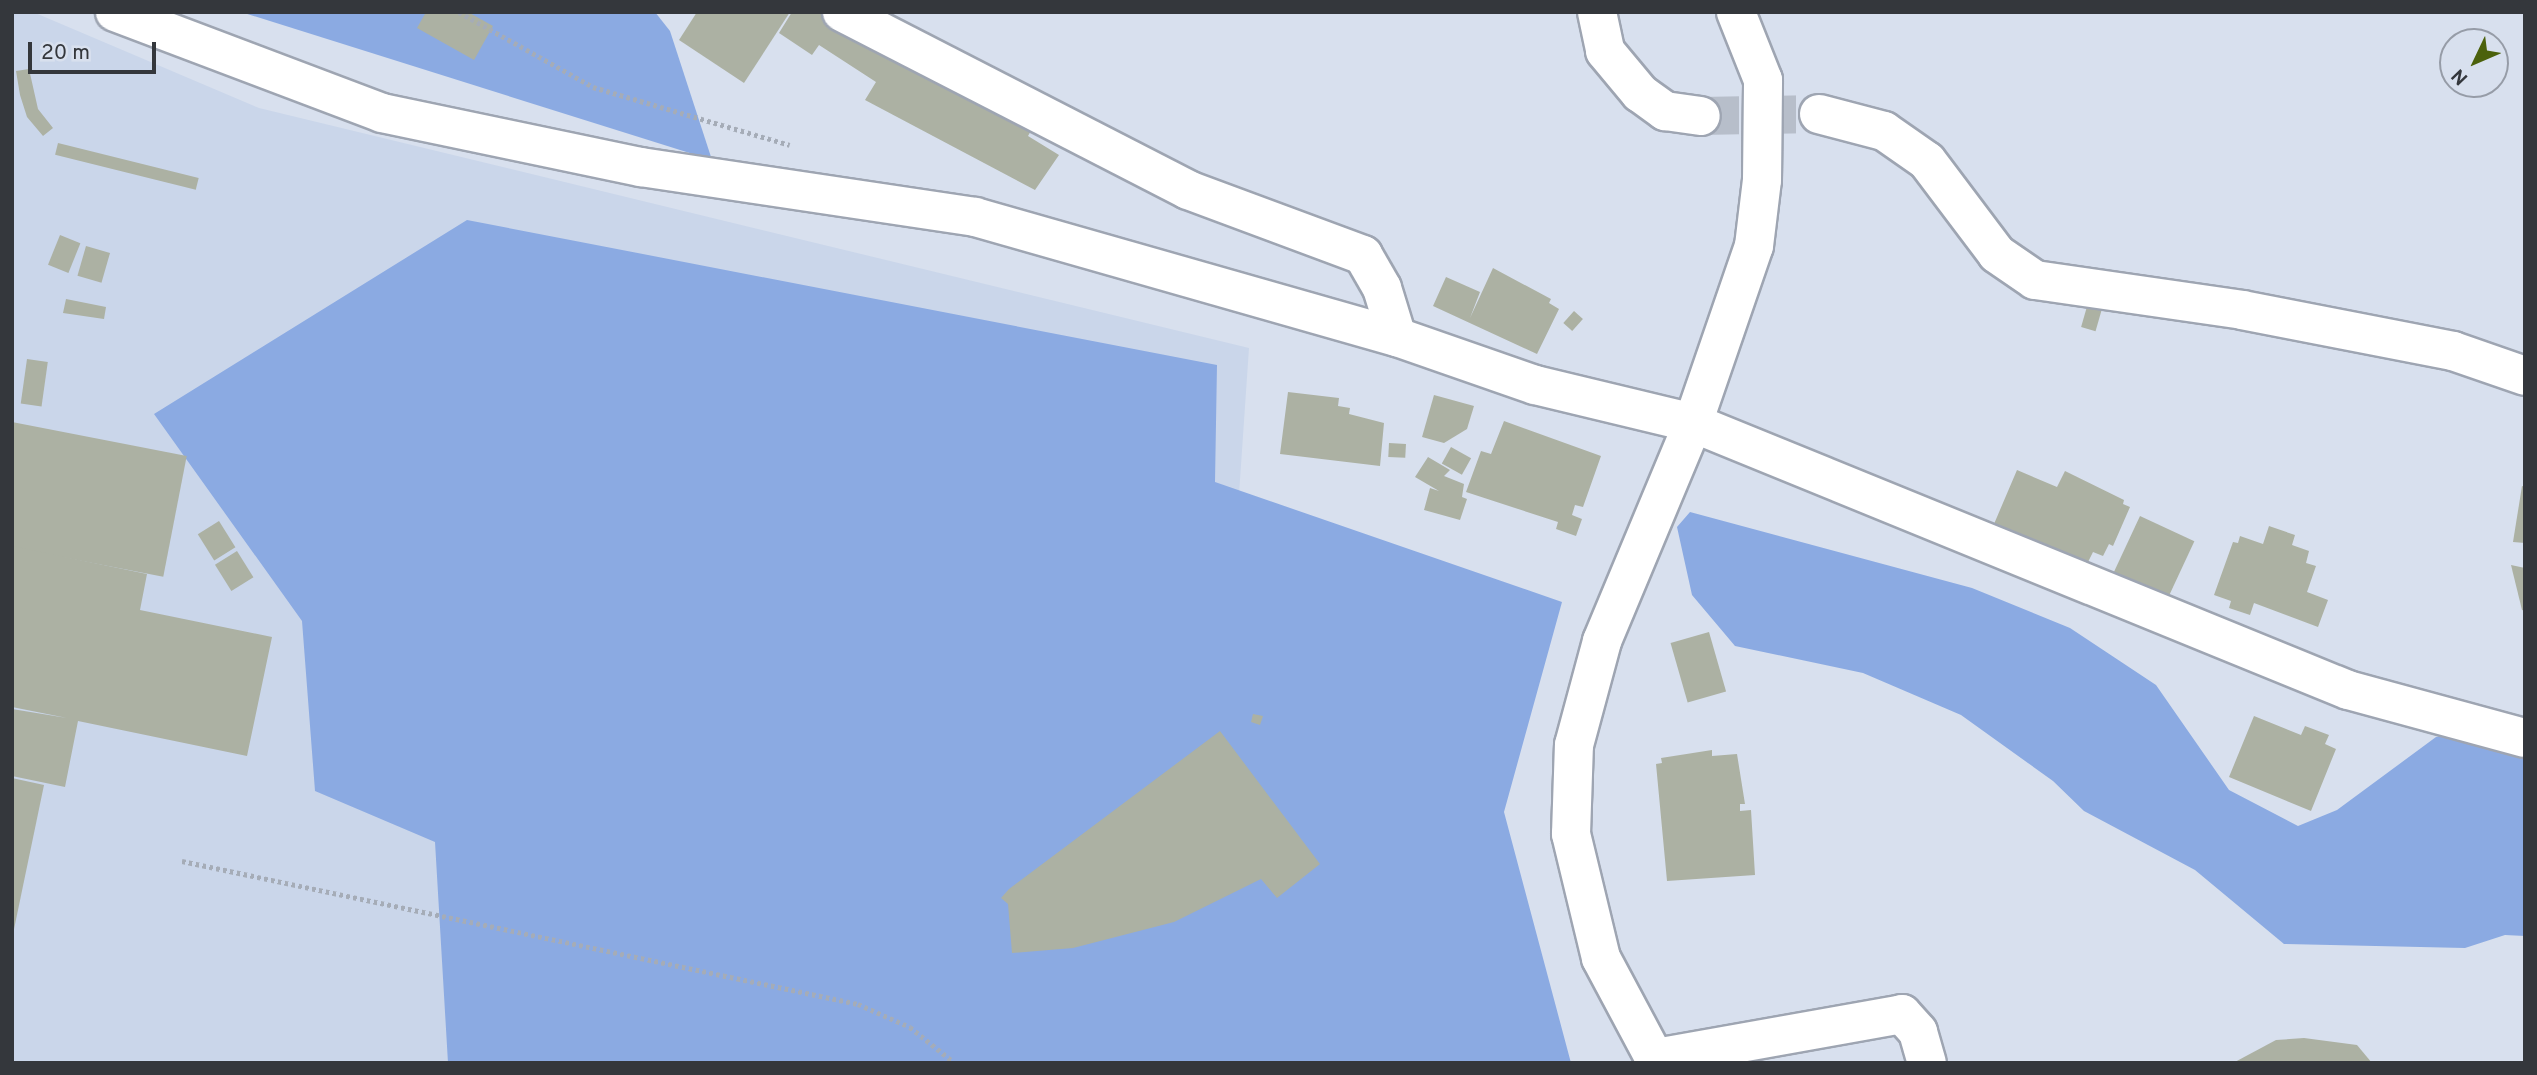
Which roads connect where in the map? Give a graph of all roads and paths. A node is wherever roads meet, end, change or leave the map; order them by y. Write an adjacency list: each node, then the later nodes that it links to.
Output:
1 (115, 12): 9 (street)
2 (459, 12): 8 (path)
3 (842, 12): 9 (street)
4 (1597, 12): 7 (street)
5 (1736, 12): 11 (street)
6 (1819, 114): 10 (street)
7 (1701, 116)
8 (794, 146)
9 (1397, 337): 11 (street)
10 (2525, 376)
11 (1693, 423): 12 (street); 14 (street)
12 (2525, 738)
13 (182, 861): 15 (path)
14 (1657, 1060): 16 (street)
15 (955, 1063)
16 (1927, 1063)

